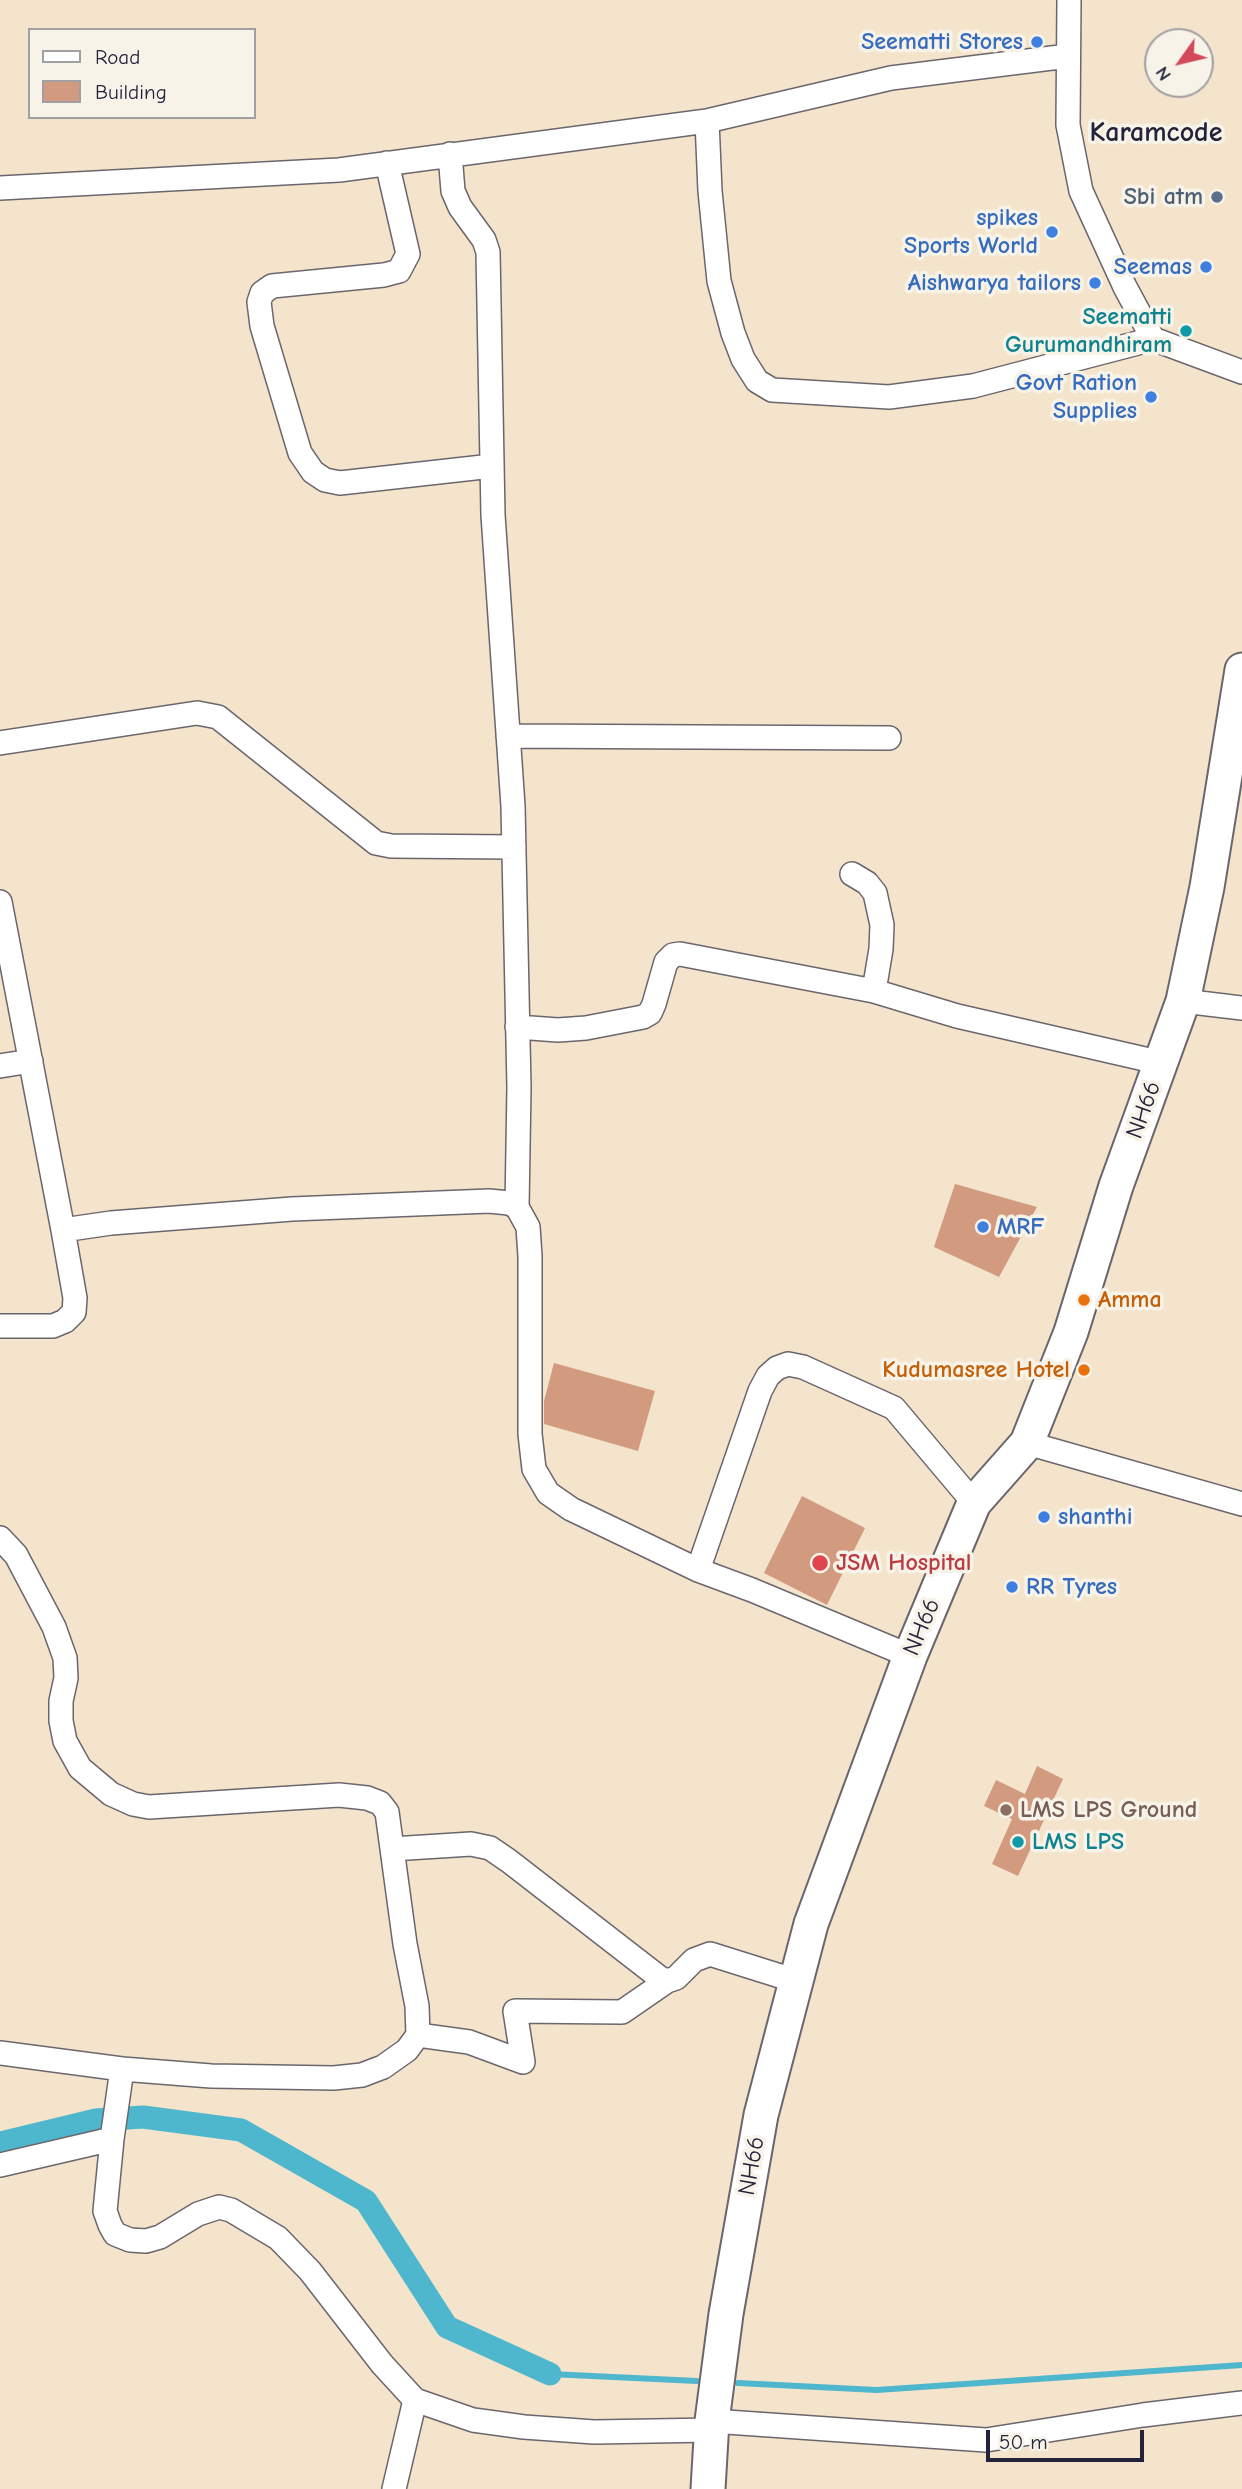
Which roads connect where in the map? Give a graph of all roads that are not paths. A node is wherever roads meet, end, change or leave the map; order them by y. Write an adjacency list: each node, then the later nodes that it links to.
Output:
1 (1069, 0): 2 (street)
2 (1068, 56): 3 (street); 7 (street)
3 (707, 121): 4 (street); 7 (street)
4 (450, 154): 5 (street); 9 (street)
5 (387, 163): 6 (street); 9 (street)
6 (0, 188)
7 (1153, 339): 8 (street)
8 (1242, 372)
9 (492, 466): 11 (street)
10 (1242, 670): 19 (highway, NH66 / NH66)
11 (508, 736): 12 (street); 14 (street)
12 (889, 738)
13 (0, 743): 14 (street)
14 (514, 847): 21 (street)
15 (852, 874): 18 (street)
16 (0, 902): 17 (street)
17 (4, 945): 22 (street)
18 (874, 991): 21 (street); 23 (street)
19 (1183, 1000): 20 (street); 23 (highway, NH66 / NH66)
20 (1242, 1008)
21 (517, 1027): 25 (street)
22 (31, 1061): 24 (street); 26 (street)
23 (1162, 1063): 28 (highway, NH66 / NH66)
24 (0, 1066)
25 (517, 1207): 26 (street); 32 (street)
26 (63, 1230): 27 (street)
27 (0, 1326)
28 (1027, 1443): 29 (highway, NH66 / NH66); 30 (street)
29 (975, 1503): 32 (street); 33 (highway, NH66 / NH66)
30 (1242, 1504)
31 (0, 1538): 34 (street)
32 (698, 1570): 33 (street)
33 (910, 1656): 36 (highway, NH66 / NH66)
34 (392, 1849): 35 (street); 37 (street)
35 (667, 1981): 36 (street); 37 (street)
36 (796, 1981): 44 (highway, NH66 / NH66)
37 (418, 2035): 39 (street)
38 (0, 2053): 39 (street)
39 (122, 2069): 40 (street)
40 (113, 2135): 41 (street); 42 (street)
41 (0, 2165)
42 (415, 2400): 44 (street); 45 (street)
43 (1242, 2403): 44 (street)
44 (712, 2426): 46 (highway, NH66 / NH66)
45 (394, 2489)
46 (708, 2489)

